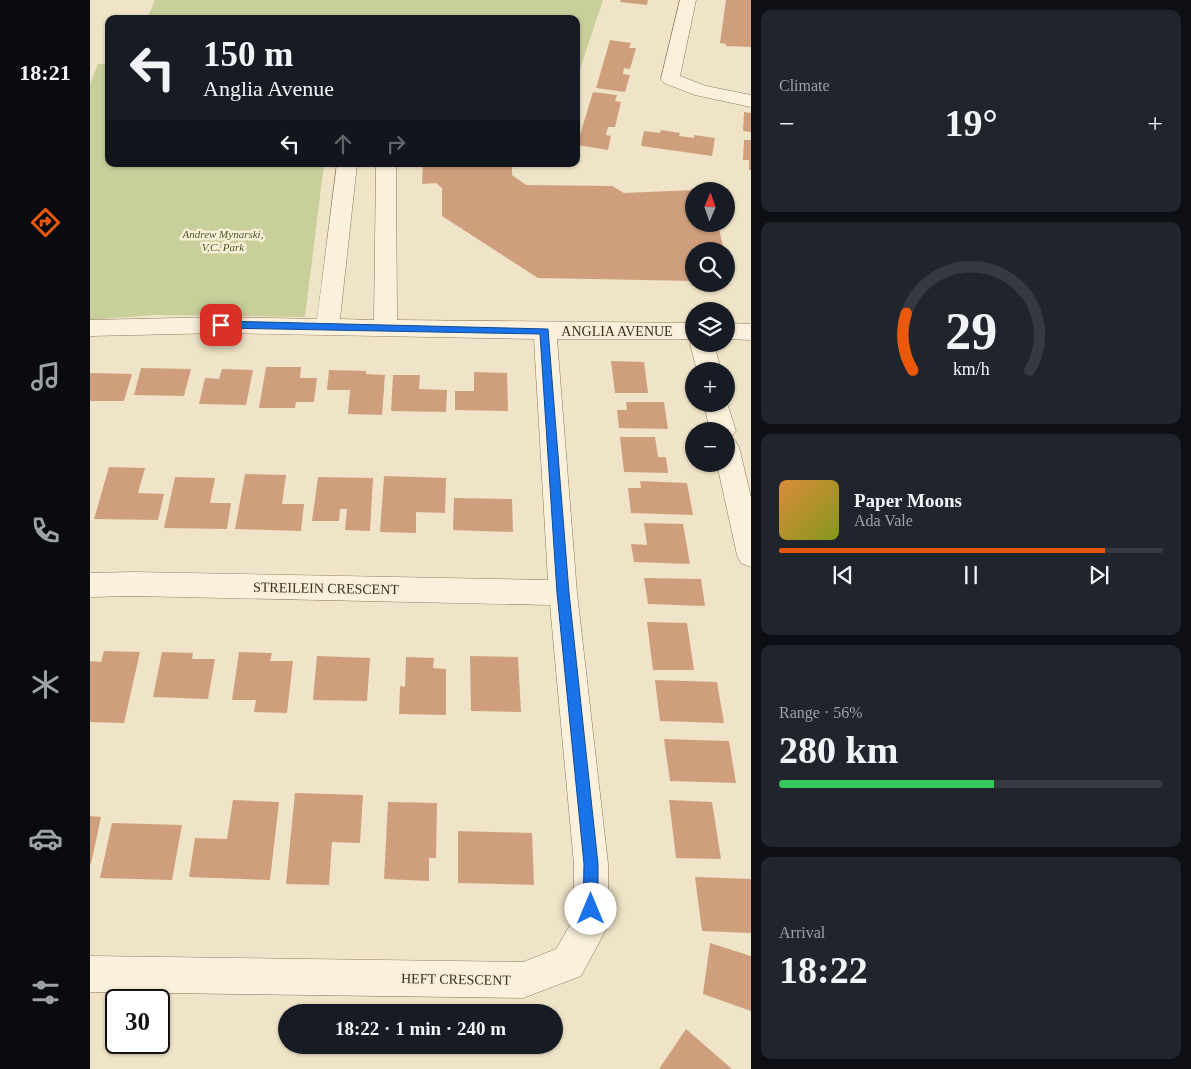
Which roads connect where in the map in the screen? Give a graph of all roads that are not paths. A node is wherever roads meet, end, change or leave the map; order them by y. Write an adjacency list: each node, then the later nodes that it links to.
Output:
1 (688, 0): 2 (street)
2 (751, 101)
3 (347, 167): 5 (street)
4 (386, 167): 7 (street)
5 (328, 327): 6 (street, ANGLIA AVENUE); 7 (street, ANGLIA AVENUE)
6 (90, 328)
7 (385, 328): 8 (street, ANGLIA AVENUE)
8 (545, 331): 9 (street, ANGLIA AVENUE); 15 (street, HEFT CRESCENT)
9 (685, 331)
10 (735, 331): 11 (street)
11 (751, 332)
12 (732, 472): 13 (street)
13 (751, 555)
14 (90, 585): 15 (street, STREILEIN CRESCENT)
15 (563, 593): 16 (street, HEFT CRESCENT)
16 (90, 974)

